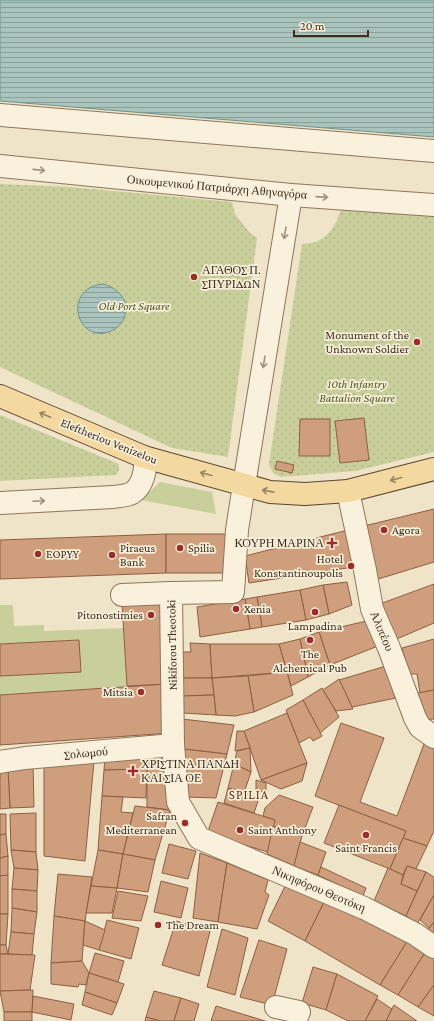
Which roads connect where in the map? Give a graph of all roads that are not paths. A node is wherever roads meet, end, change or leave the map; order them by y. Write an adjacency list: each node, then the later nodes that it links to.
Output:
1 (0, 115): 2 (street)
2 (434, 152)
3 (0, 166): 4 (street, Οικουμενικού Πατριάρχη Αθηναγόρα, one-way to 4)
4 (291, 195): 5 (street, Οικουμενικού Πατριάρχη Αθηναγόρα, one-way to 5); 9 (street, one-way to 9)
5 (434, 206)
6 (0, 396): 7 (main road, Eleftheriou Venizelou, one-way to 6)
7 (144, 457): 9 (main road, Eleftheriou Venizelou, one-way to 7); 11 (street, one-way to 7)
8 (434, 469): 10 (main road, Eleftheriou Venizelou, one-way to 10)
9 (244, 485): 10 (main road, Eleftheriou Venizelou, one-way to 9); 12 (street, Nikiforou Theotoki)
10 (348, 491): 14 (street, Αλιπέου)
11 (0, 503)
12 (171, 593): 13 (street); 15 (street, Nikiforou Theotoki)
13 (122, 595)
14 (434, 737)
15 (173, 745): 16 (street, Σολωμού); 17 (street, Nikiforou Theotoki)
16 (0, 762)
17 (434, 947)
18 (276, 1007): 19 (street)
19 (295, 1021)

